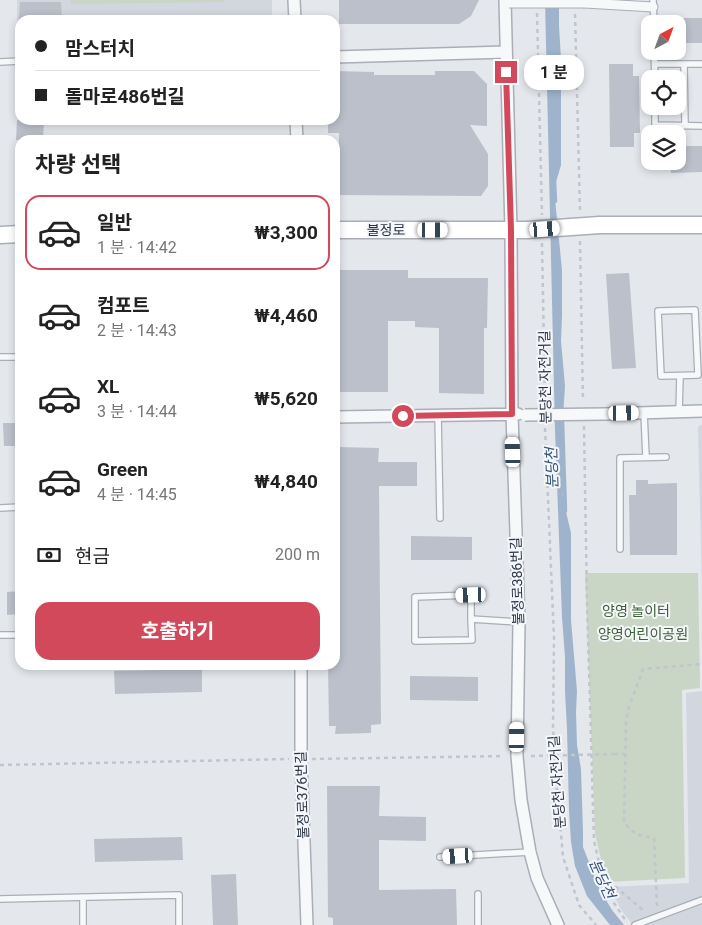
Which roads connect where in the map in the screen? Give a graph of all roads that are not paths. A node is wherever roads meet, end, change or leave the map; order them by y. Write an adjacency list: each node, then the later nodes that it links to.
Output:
1 (294, 0): 4 (street)
2 (506, 2): 3 (street, bridge); 5 (street, 불정로386번길)
3 (653, 3)
4 (294, 15)
5 (506, 52): 6 (street); 19 (street, 불정로386번길)
6 (340, 57)
7 (654, 60): 10 (lane)
8 (15, 61): 9 (lane)
9 (0, 62)
10 (654, 64): 11 (lane); 13 (lane)
11 (684, 64): 12 (lane); 14 (lane)
12 (702, 64)
13 (654, 70)
14 (685, 125)
15 (686, 126): 16 (lane)
16 (702, 126)
17 (702, 225): 19 (main road, 불정로, bridge)
18 (340, 230): 19 (main road, 불정로)
19 (519, 230): 28 (street, 불정로386번길)
20 (15, 234): 21 (main road)
21 (0, 235)
22 (15, 357): 23 (lane)
23 (0, 358)
24 (680, 376): 24 (lane); 25 (lane)
25 (679, 412): 26 (street); 27 (street)
26 (702, 412)
27 (644, 413): 28 (street, bridge); 31 (lane)
28 (512, 414): 29 (street); 38 (street, 불정로386번길)
29 (438, 416): 30 (street); 35 (lane)
30 (340, 417)
31 (646, 457): 32 (lane); 36 (lane)
32 (666, 457)
33 (0, 508): 34 (lane)
34 (15, 508)
35 (440, 518)
36 (620, 549)
37 (471, 619): 37 (lane); 38 (lane)
38 (519, 622): 42 (street, 불정로386번길)
39 (15, 635): 40 (lane)
40 (0, 636)
41 (300, 670): 50 (street, 불정로376번길)
42 (530, 852): 43 (lane); 52 (street, 불정로386번길)
43 (440, 857)
44 (478, 894): 51 (lane)
45 (83, 897): 46 (lane); 48 (lane); 49 (lane)
46 (0, 899)
47 (702, 900): 53 (lane)
48 (83, 925)
49 (179, 925)
50 (306, 925)
51 (478, 925)
52 (558, 925)
53 (636, 925)

